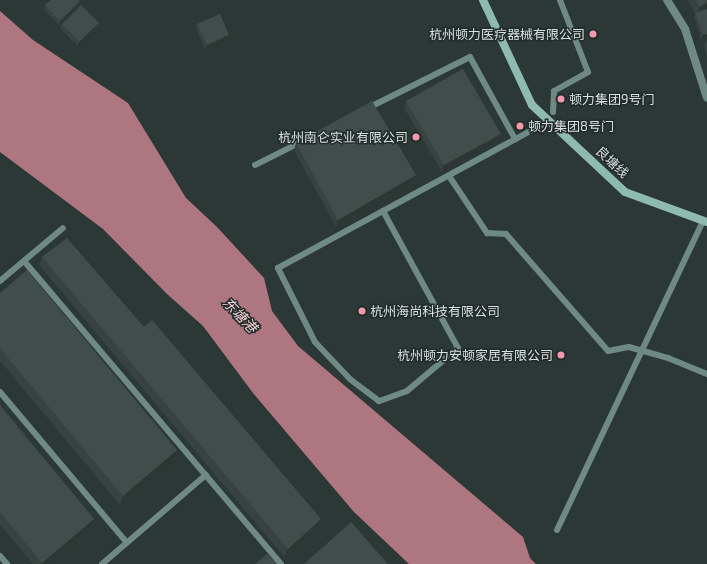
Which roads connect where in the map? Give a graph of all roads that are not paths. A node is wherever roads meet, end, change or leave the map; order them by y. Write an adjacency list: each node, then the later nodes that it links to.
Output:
1 (483, 0): 13 (main road, 良塘线)
2 (560, 0): 6 (lane)
3 (668, 0): 4 (street)
4 (707, 98)
5 (362, 111): 9 (lane)
6 (553, 112)
7 (545, 122): 9 (lane)
8 (312, 136): 10 (lane)
9 (515, 139): 11 (lane)
10 (255, 165)
11 (448, 176): 12 (lane); 17 (lane)
12 (383, 211): 12 (lane)
13 (705, 222): 20 (lane)
14 (63, 228): 15 (lane)
15 (24, 261): 16 (lane); 19 (lane)
16 (0, 281)
17 (707, 374)
18 (0, 392): 21 (lane)
19 (206, 475): 21 (lane); 25 (lane)
20 (557, 530)
21 (127, 543): 24 (lane)
22 (0, 556): 23 (lane)
23 (7, 564)
24 (102, 564)
25 (281, 564)

